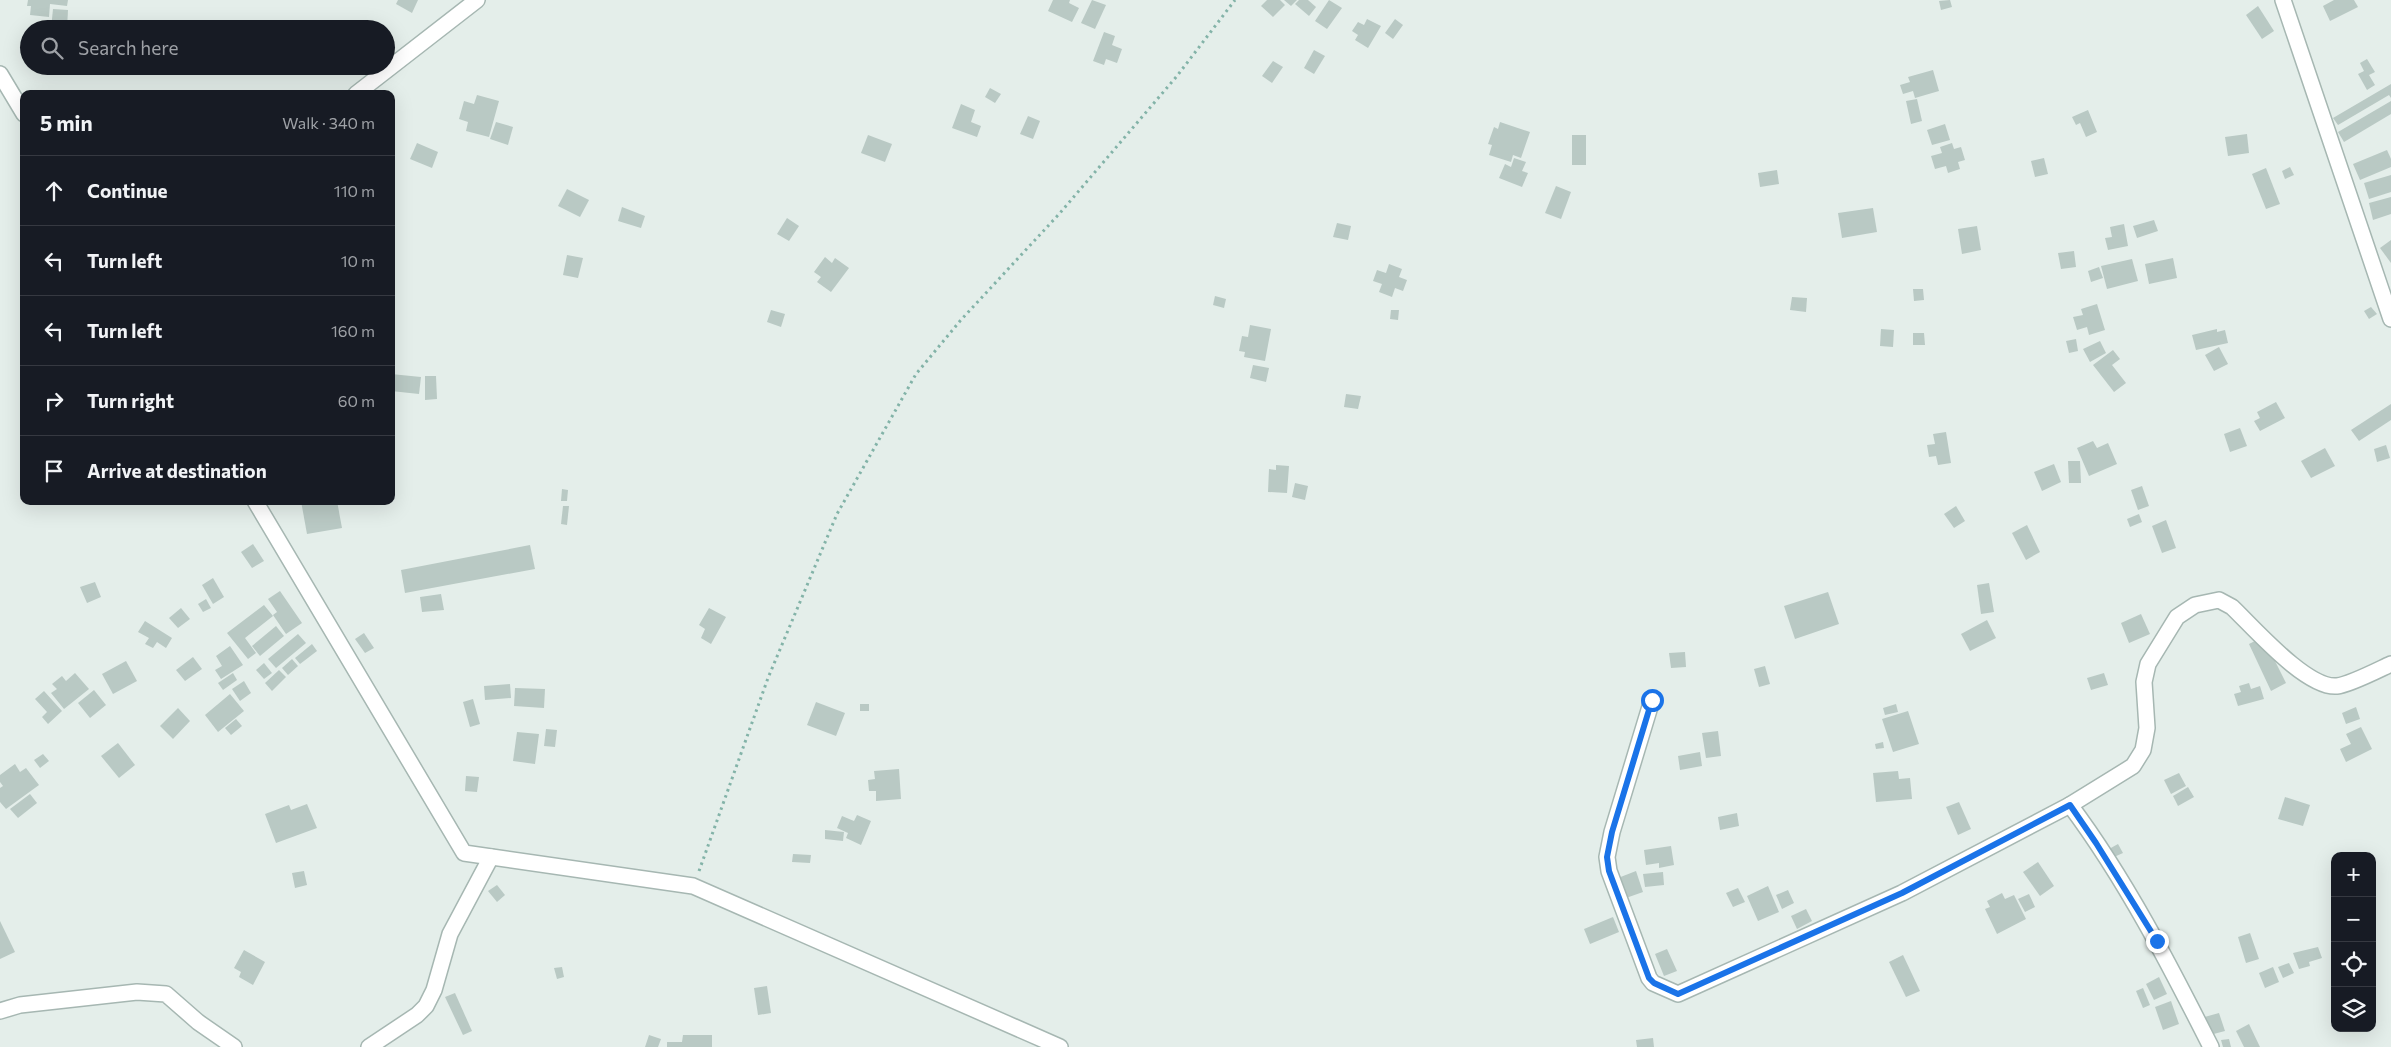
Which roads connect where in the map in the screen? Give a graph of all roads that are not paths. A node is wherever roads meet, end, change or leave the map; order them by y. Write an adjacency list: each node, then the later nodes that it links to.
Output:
1 (477, 0): 3 (street)
2 (2283, 0): 8 (street)
3 (395, 64)
4 (0, 74): 7 (street)
5 (380, 75): 6 (street)
6 (361, 90)
7 (20, 107)
8 (2391, 319)
9 (256, 505): 13 (street)
10 (2391, 664): 12 (street)
11 (1652, 700): 12 (street)
12 (2070, 805): 18 (street)
13 (491, 857): 16 (street); 17 (street)
14 (0, 1011): 15 (street)
15 (234, 1047)
16 (369, 1047)
17 (1060, 1047)
18 (2211, 1047)

